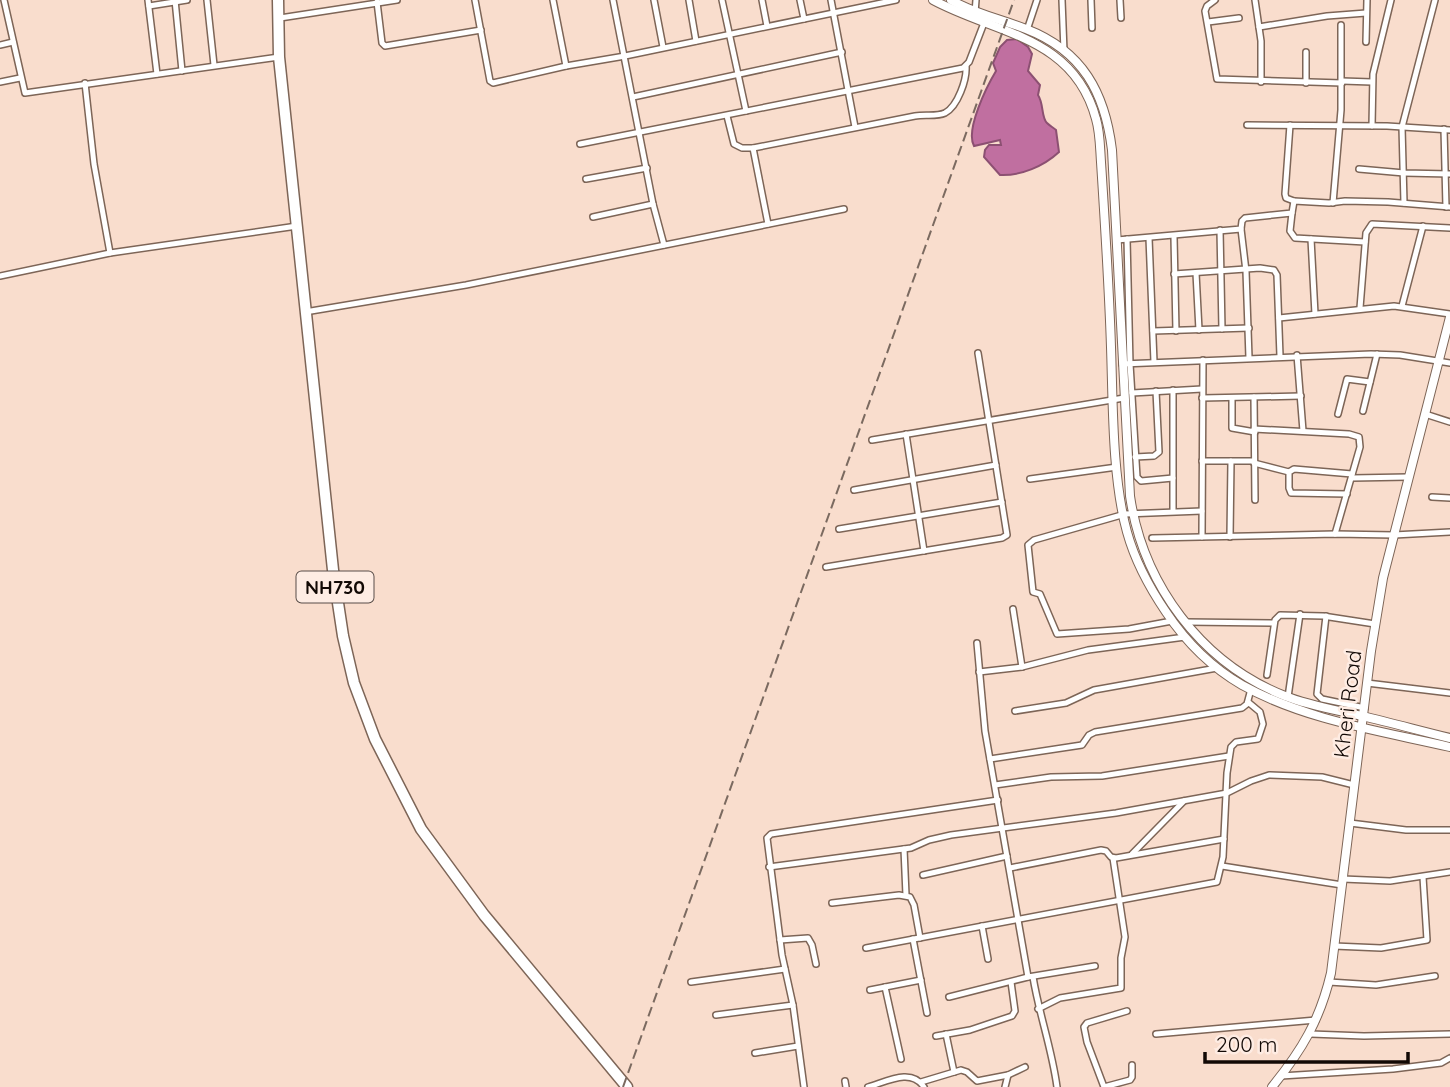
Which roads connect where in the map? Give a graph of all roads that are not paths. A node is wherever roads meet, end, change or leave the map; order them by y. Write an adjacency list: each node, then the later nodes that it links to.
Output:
1 (4, 0): 33 (street)
2 (187, 0): 29 (street)
3 (207, 0): 60 (street)
4 (278, 0): 37 (highway, NH730)
5 (397, 0): 30 (street)
6 (475, 0): 47 (street)
7 (553, 0): 61 (street)
8 (613, 0): 58 (street)
9 (654, 0): 54 (street)
10 (689, 0): 50 (street)
11 (722, 0): 49 (street)
12 (762, 0): 44 (street)
13 (800, 0): 40 (street)
14 (831, 0): 34 (street)
15 (863, 0): 32 (street)
16 (896, 0): 32 (street)
17 (933, 0): 42 (street)
18 (951, 0): 35 (street)
19 (976, 0): 35 (street)
20 (1037, 0): 48 (street)
21 (1062, 0): 55 (street)
22 (1091, 0): 46 (street)
23 (1120, 0): 38 (street)
24 (1215, 0): 41 (street)
25 (1255, 0): 45 (street)
26 (1367, 0): 36 (street)
27 (1391, 0): 70 (street)
28 (1435, 0): 82 (street)
29 (175, 1): 31 (street); 63 (street)
30 (377, 2): 37 (street); 47 (street)
31 (149, 3): 64 (street)
32 (864, 7): 34 (street)
33 (3, 13): 51 (street)
34 (834, 13): 40 (street); 56 (street)
35 (975, 13): 48 (street)
36 (1366, 13): 45 (street); 52 (street)
37 (280, 18): 59 (highway, NH730)
38 (1121, 18)
39 (1239, 18): 41 (street)
40 (804, 19): 44 (street)
41 (1208, 22): 68 (street)
42 (984, 23): 62 (street); 145 (street)
43 (1341, 25): 69 (street)
44 (767, 26): 49 (street)
45 (1259, 27): 68 (street)
46 (1092, 28)
47 (481, 30): 61 (street)
48 (1027, 30): 55 (street)
49 (729, 35): 50 (street); 65 (street)
50 (696, 41): 54 (street)
51 (13, 42): 53 (street); 66 (street)
52 (1366, 42)
53 (0, 45)
54 (663, 47): 58 (street)
55 (1064, 51): 110 (street)
56 (842, 52): 65 (street); 73 (street)
57 (1306, 52): 72 (street)
58 (625, 56): 61 (street); 74 (street)
59 (279, 57): 60 (street); 101 (highway, NH730)
60 (214, 65): 63 (street)
61 (566, 66)
62 (966, 66): 73 (street); 81 (street)
63 (182, 71): 64 (street)
64 (157, 74): 71 (street)
65 (738, 75): 74 (street); 75 (street)
66 (20, 78): 67 (street); 71 (street)
67 (0, 82)
68 (1261, 82): 72 (street)
69 (1342, 82): 70 (street); 72 (street); 79 (street)
70 (1371, 82): 80 (street)
71 (85, 83): 113 (street)
72 (1306, 83)
73 (849, 89): 75 (street); 81 (street)
74 (633, 97): 84 (street)
75 (746, 111): 76 (street)
76 (727, 116): 84 (street); 86 (street)
77 (1247, 125): 78 (street)
78 (1290, 125): 79 (street); 92 (street)
79 (1340, 125): 80 (street); 93 (street)
80 (1372, 126): 82 (street)
81 (855, 127): 86 (street)
82 (1402, 127): 83 (street); 89 (street)
83 (1447, 129): 90 (street)
84 (640, 132): 85 (street); 87 (street)
85 (580, 144)
86 (753, 148): 100 (street)
87 (647, 168): 91 (street); 95 (street)
88 (1359, 169): 89 (street)
89 (1404, 173): 90 (street); 94 (street)
90 (1448, 174): 96 (street)
91 (586, 179)
92 (1294, 201): 93 (street); 98 (street)
93 (1334, 203): 94 (street)
94 (1404, 203): 96 (street)
95 (653, 204): 99 (street); 112 (street)
96 (1448, 207)
97 (844, 209): 100 (street)
98 (1293, 213): 104 (street); 109 (street)
99 (593, 217)
100 (768, 224): 112 (street)
101 (297, 226): 113 (street); 121 (highway, NH730)
102 (1423, 226): 103 (street); 111 (street); 119 (street)
103 (1450, 228)
104 (1241, 229): 105 (street); 114 (street)
105 (1220, 230): 106 (street); 115 (street)
106 (1174, 237): 107 (street); 117 (street)
107 (1149, 238): 108 (street); 128 (street)
108 (1127, 239): 110 (street); 139 (street)
109 (1311, 239): 111 (street); 122 (street)
110 (1116, 240): 139 (street)
111 (1365, 242): 120 (street)
112 (664, 245): 121 (street)
113 (110, 253): 118 (street)
114 (1246, 271): 115 (street); 124 (street); 125 (street)
115 (1220, 272): 116 (street); 126 (street)
116 (1196, 273): 117 (street); 127 (street)
117 (1174, 274): 129 (street)
118 (0, 276)
119 (1402, 306): 120 (street); 123 (street)
120 (1360, 308): 122 (street)
121 (305, 312): 274 (highway, NH730)
122 (1315, 314): 124 (street)
123 (1450, 315): 136 (street, Kheri Road)
124 (1279, 318): 133 (street)
125 (1249, 328): 126 (street); 134 (street)
126 (1222, 329): 127 (street)
127 (1199, 330): 129 (street)
128 (1153, 331): 129 (street); 137 (street)
129 (1176, 331)
130 (978, 352): 152 (street)
131 (1377, 354): 132 (street); 136 (street); 140 (street)
132 (1297, 355): 133 (street); 144 (street)
133 (1280, 356): 134 (street)
134 (1249, 358): 135 (street)
135 (1203, 360): 137 (street); 141 (street)
136 (1440, 360): 138 (street); 151 (street, Kheri Road)
137 (1154, 362): 139 (street)
138 (1450, 363)
139 (1126, 364): 145 (street)
140 (1370, 382): 149 (street); 150 (street)
141 (1202, 389): 142 (street); 147 (street)
142 (1174, 390): 143 (street); 167 (street)
143 (1156, 391): 145 (street); 158 (street)
144 (1301, 396): 146 (street); 155 (street)
145 (1121, 397): 152 (street); 158 (street); 163 (street); 178 (street)
146 (1254, 397): 148 (street); 154 (street)
147 (1202, 398): 148 (street); 159 (street)
148 (1232, 398): 154 (street)
149 (1363, 411)
150 (1338, 414)
151 (1425, 414): 153 (street); 166 (street, Kheri Road)
152 (987, 420): 156 (street); 162 (street)
153 (1450, 422)
154 (1254, 431): 155 (street); 161 (street)
155 (1303, 431): 165 (street)
156 (906, 434): 157 (street); 169 (street)
157 (872, 440)
158 (1135, 457): 167 (street)
159 (1202, 461): 160 (street); 177 (street)
160 (1231, 461): 161 (street); 185 (street)
161 (1254, 462): 164 (street); 174 (street)
162 (996, 465): 169 (street); 175 (street)
163 (1118, 467): 168 (street); 178 (street)
164 (1289, 472): 165 (street); 171 (street)
165 (1352, 476): 166 (street); 171 (street)
166 (1408, 477): 183 (street, Kheri Road)
167 (1173, 478): 176 (street)
168 (1030, 479)
169 (913, 480): 170 (street); 179 (street)
170 (854, 489)
171 (1348, 494): 182 (street)
172 (1432, 497): 173 (street)
173 (1450, 498)
174 (1255, 500)
175 (1002, 502): 179 (street); 187 (street)
176 (1173, 512): 177 (street); 178 (street)
177 (1202, 512): 184 (street)
178 (1128, 514): 192 (street); 192 (street)
179 (918, 516): 180 (street); 187 (street)
180 (839, 529)
181 (1450, 532): 183 (street)
182 (1335, 534): 183 (street); 185 (street)
183 (1394, 535): 194 (street, Kheri Road)
184 (1202, 537): 185 (street); 186 (street)
185 (1230, 537)
186 (1152, 538)
187 (924, 551): 188 (street)
188 (826, 567)
189 (1013, 609): 197 (street)
190 (1300, 614): 191 (street); 193 (street); 204 (street)
191 (1326, 616): 194 (street); 207 (street)
192 (1179, 620): 193 (street); 195 (street); 204 (street)
193 (1274, 623): 200 (street)
194 (1375, 624): 201 (street, Kheri Road)
195 (1185, 637): 197 (street); 198 (street)
196 (977, 643): 199 (street)
197 (1022, 667): 199 (street)
198 (1217, 668): 202 (street); 206 (street)
199 (979, 672): 211 (street)
200 (1267, 675)
201 (1367, 683): 203 (street); 207 (street, Kheri Road)
202 (1251, 689): 205 (street); 207 (street)
203 (1450, 693)
204 (1288, 697): 207 (street)
205 (1248, 702): 210 (street); 211 (street)
206 (1015, 711)
207 (1363, 719): 208 (street); 209 (street); 213 (street, Kheri Road)
208 (1450, 738)
209 (1450, 747)
210 (1229, 756): 212 (street); 214 (street)
211 (990, 759): 212 (street)
212 (995, 785): 215 (street)
213 (1354, 785): 214 (street); 217 (street, Kheri Road)
214 (1227, 793): 216 (street); 220 (street)
215 (998, 800): 218 (street); 226 (street)
216 (1184, 801): 218 (street); 222 (street)
217 (1350, 824): 219 (street); 231 (street, Kheri Road)
218 (1003, 828): 221 (street); 223 (street)
219 (1450, 830)
220 (1224, 839): 222 (street); 225 (street)
221 (904, 849): 226 (street); 232 (street)
222 (1132, 855): 224 (street)
223 (1007, 856): 227 (street); 229 (street)
224 (1113, 858): 227 (street); 233 (street)
225 (1222, 866): 231 (street); 233 (street)
226 (769, 867): 238 (street)
227 (1010, 868): 235 (street)
228 (1450, 872): 230 (street)
229 (923, 875)
230 (1423, 877): 231 (street); 239 (street)
231 (1343, 882): 239 (street, Kheri Road)
232 (906, 895): 234 (street); 237 (street)
233 (1119, 900): 235 (street); 255 (street)
234 (832, 903)
235 (1019, 918): 236 (street); 246 (street)
236 (982, 926): 237 (street); 241 (street)
237 (916, 938): 240 (street); 247 (street)
238 (780, 940): 242 (street); 244 (street)
239 (1334, 946): 250 (street, Kheri Road)
240 (866, 948)
241 (988, 959)
242 (816, 964)
243 (1095, 966): 246 (street)
244 (785, 968): 248 (street); 254 (street)
245 (1435, 976): 250 (street)
246 (1030, 977): 249 (street); 255 (street)
247 (921, 980): 251 (street); 257 (street)
248 (691, 982)
249 (1011, 982): 253 (street); 260 (street)
250 (1329, 982): 259 (street, Kheri Road)
251 (884, 987): 252 (street); 268 (street)
252 (870, 990)
253 (950, 997)
254 (793, 1005): 258 (street); 265 (street)
255 (1038, 1009): 280 (street)
256 (1127, 1011): 269 (street)
257 (927, 1013)
258 (716, 1015)
259 (1317, 1020): 261 (street); 262 (street, Kheri Road)
260 (946, 1034): 264 (street); 271 (street)
261 (1156, 1034)
262 (1311, 1034): 263 (street); 273 (street, Kheri Road)
263 (1450, 1034)
264 (936, 1036)
265 (798, 1046): 266 (street); 277 (street)
266 (755, 1053)
267 (1450, 1058): 273 (street)
268 (901, 1059)
269 (1132, 1065)
270 (1025, 1067): 272 (street)
271 (954, 1072): 272 (street); 275 (street)
272 (1008, 1075): 279 (street)
273 (1281, 1076): 281 (street, Kheri Road)
274 (616, 1081): 276 (highway, NH730)
275 (922, 1084): 278 (street)
276 (627, 1087)
277 (804, 1087)
278 (868, 1087)
279 (1005, 1087)
280 (1057, 1087)
281 (1272, 1087)

